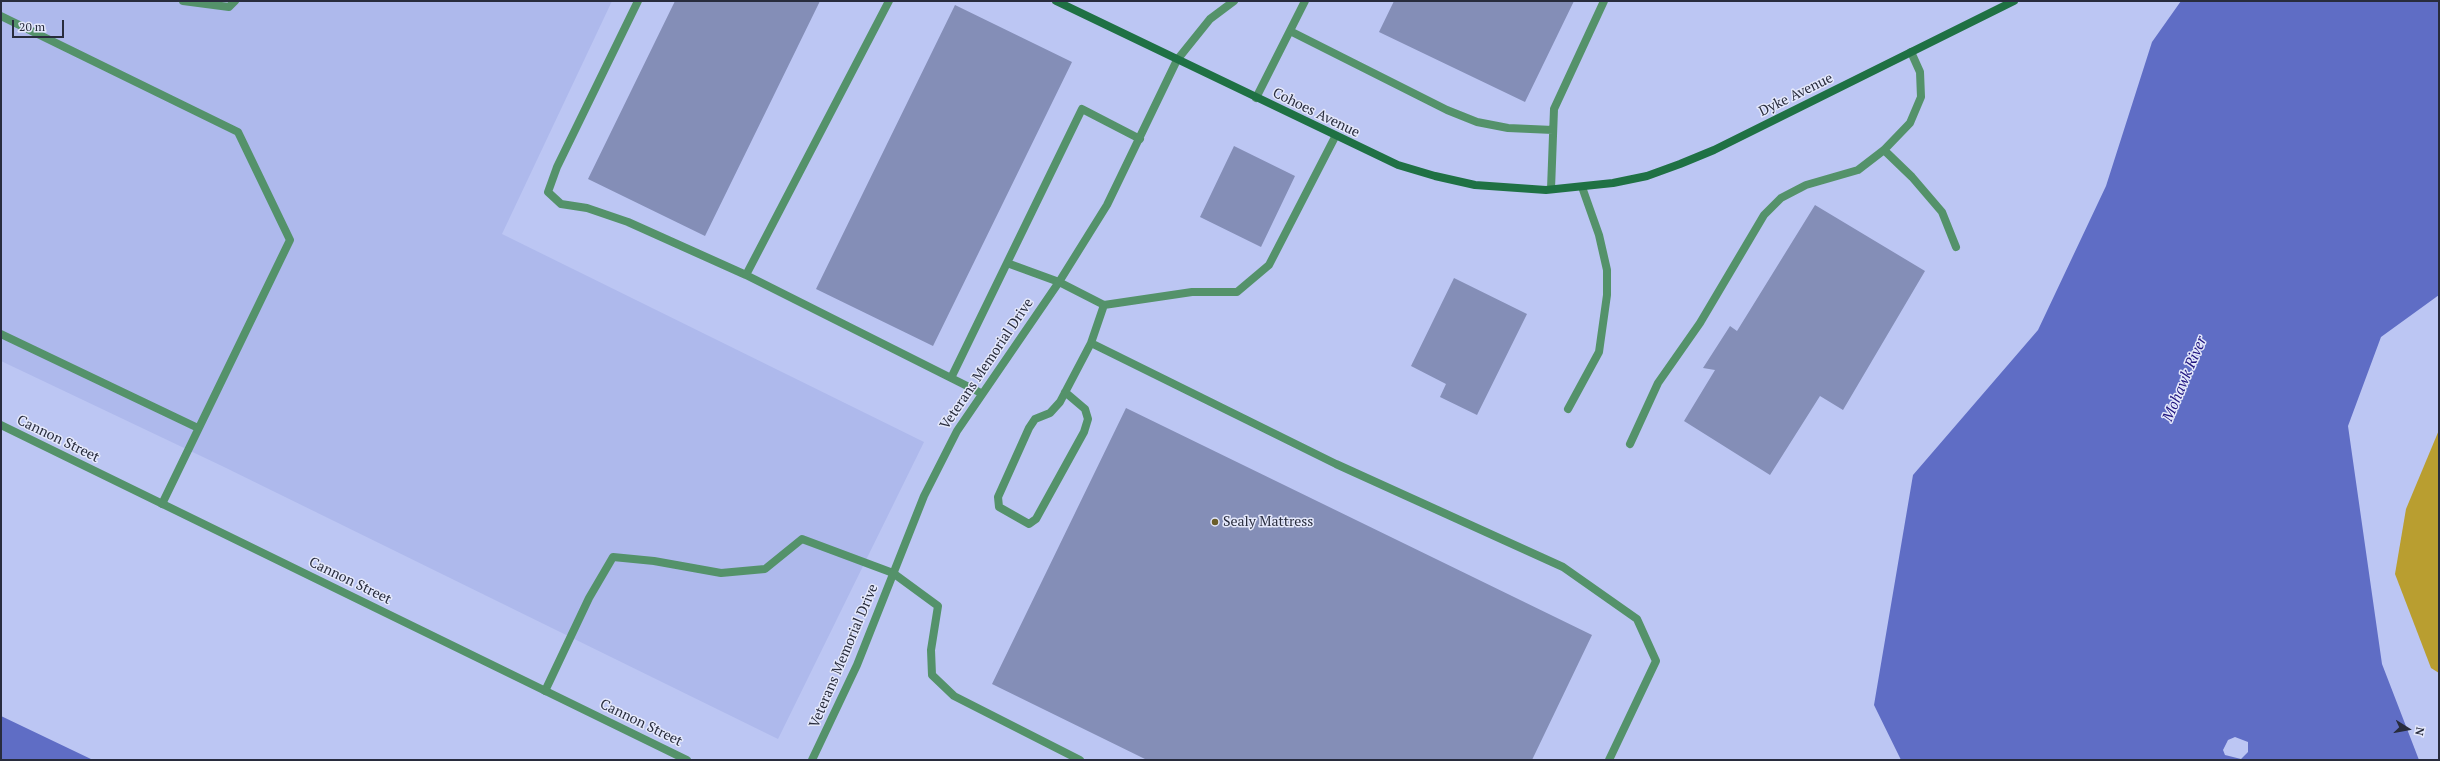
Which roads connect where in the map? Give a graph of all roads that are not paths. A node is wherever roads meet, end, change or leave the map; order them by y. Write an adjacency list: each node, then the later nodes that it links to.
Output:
1 (184, 1): 2 (street)
2 (235, 1)
3 (638, 1): 23 (street)
4 (889, 1): 23 (street)
5 (1056, 1): 13 (street, Cohoes Avenue)
6 (1234, 1): 13 (street, Veterans Memorial Drive)
7 (1305, 1): 11 (street)
8 (1604, 1): 15 (street)
9 (2014, 1): 12 (street, Dyke Avenue)
10 (1, 16): 33 (street)
11 (1290, 31): 14 (street); 15 (street)
12 (1911, 52): 18 (street); 19 (street, Dyke Avenue)
13 (1177, 60): 14 (street, Cohoes Avenue); 17 (street, Veterans Memorial Drive)
14 (1256, 98): 16 (street, Cohoes Avenue)
15 (1552, 130): 20 (street)
16 (1336, 136): 20 (street, Cohoes Avenue); 25 (street)
17 (1140, 139): 22 (street); 24 (street, Veterans Memorial Drive)
18 (1884, 150): 21 (street); 34 (street)
19 (1582, 187): 20 (street, Cohoes Avenue); 31 (street)
20 (1551, 189)
21 (1956, 247)
22 (1007, 263): 24 (street); 28 (street)
23 (746, 275): 28 (street)
24 (1059, 282): 25 (street); 30 (street, Veterans Memorial Drive)
25 (1104, 305): 27 (street)
26 (1, 334): 33 (street)
27 (1091, 342): 29 (street); 41 (street)
28 (951, 378): 30 (street)
29 (1065, 392): 29 (street)
30 (981, 393): 36 (street, Veterans Memorial Drive)
31 (1568, 409)
32 (1, 425): 35 (street, Cannon Street)
33 (198, 428): 35 (street)
34 (1630, 444)
35 (162, 504): 37 (street, Cannon Street)
36 (893, 573): 37 (street); 39 (street, Veterans Memorial Drive); 40 (street)
37 (545, 691): 38 (street, Cannon Street)
38 (687, 760)
39 (812, 760)
40 (1080, 760)
41 (1609, 760)

